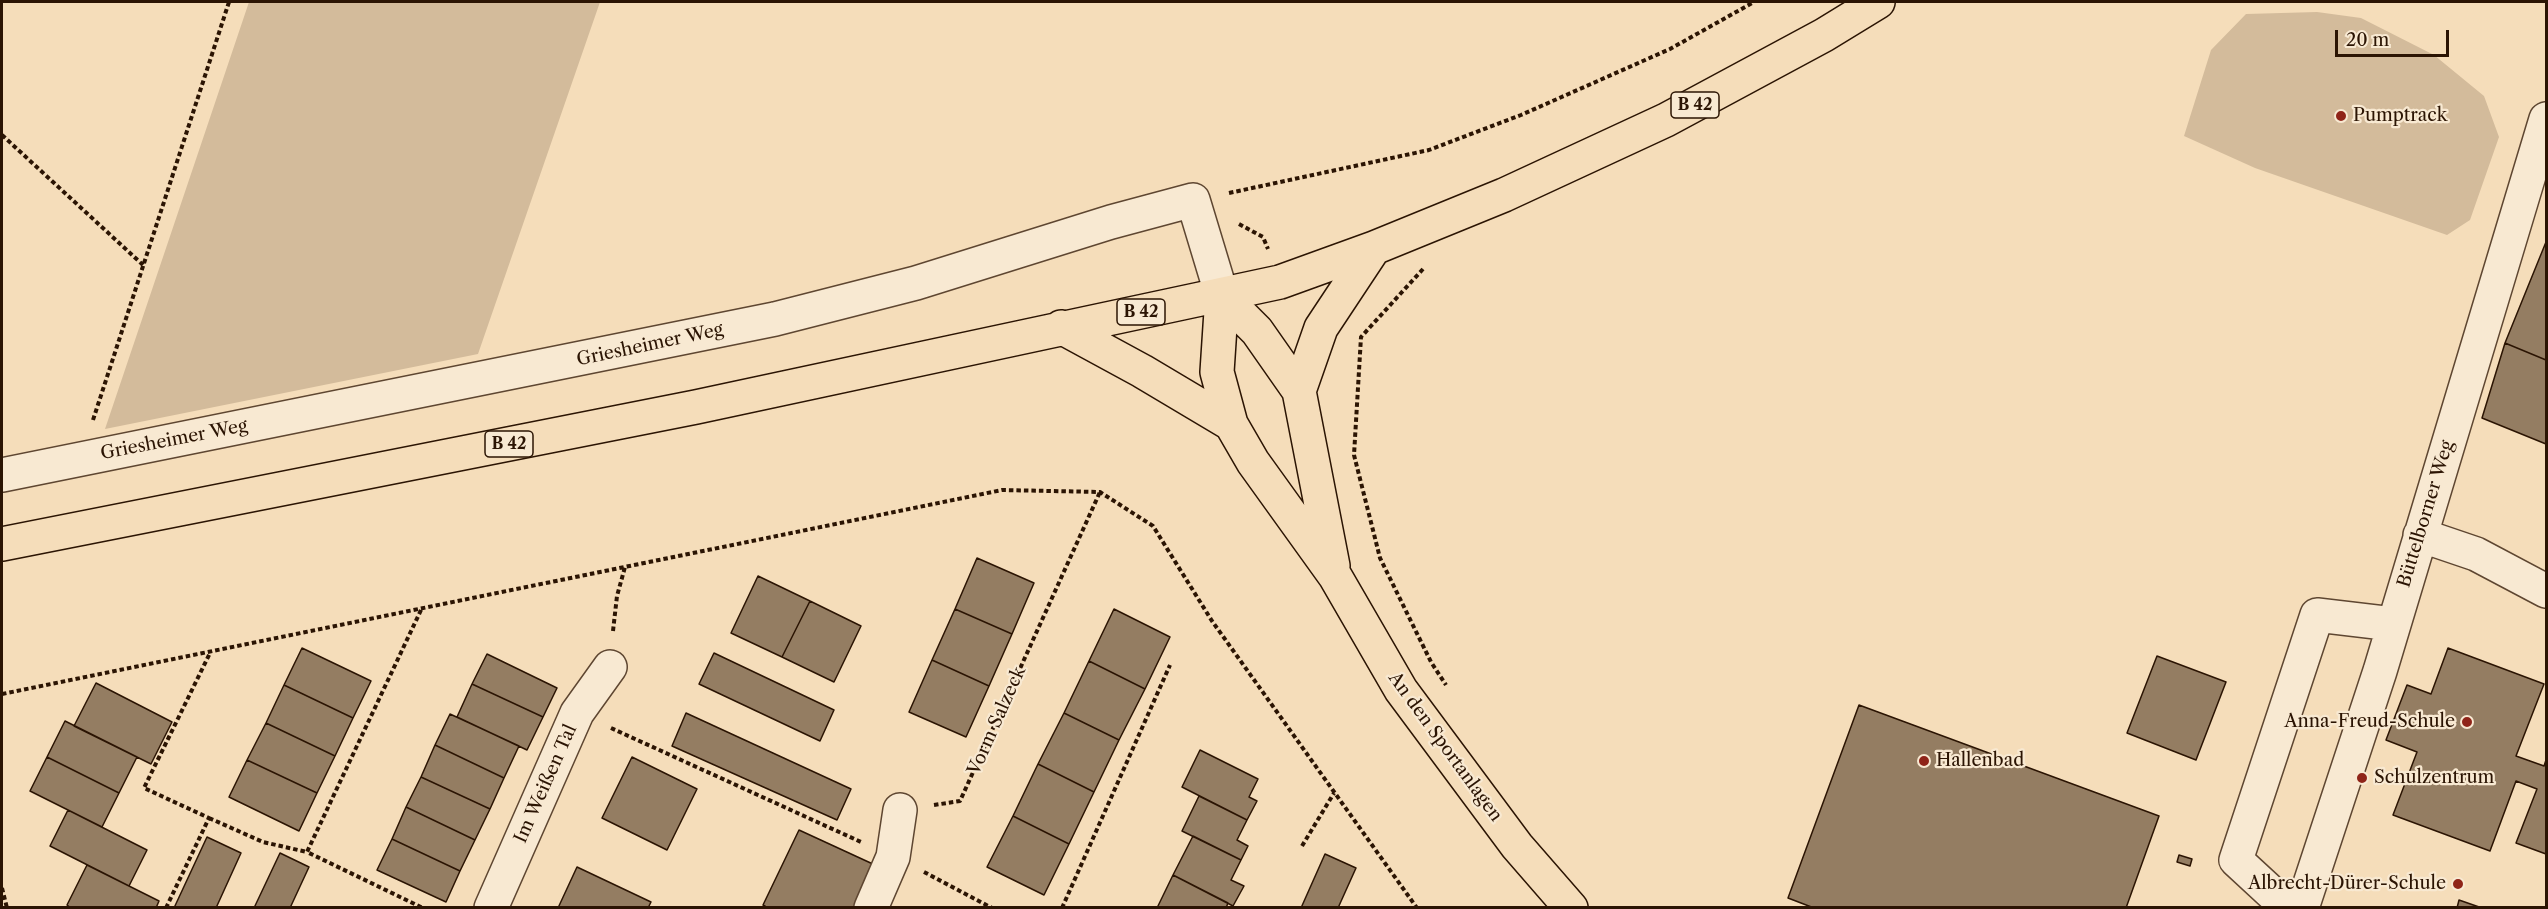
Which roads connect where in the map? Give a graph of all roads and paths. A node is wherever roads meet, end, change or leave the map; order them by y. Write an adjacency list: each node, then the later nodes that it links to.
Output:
1 (229, 2): 8 (path)
2 (1754, 2): 6 (path)
3 (1878, 2): 7 (main road, B 42)
4 (2, 135): 8 (path)
5 (2544, 139): 17 (street, Büttelborner Weg)
6 (1193, 201): 9 (street); 14 (street, Griesheimer Weg)
7 (1374, 248): 9 (main road, B 42); 12 (main road)
8 (143, 265): 14 (path)
9 (1222, 296): 10 (main road, B 42); 12 (main road); 13 (main road)
10 (1061, 327): 13 (main road); 18 (main road, B 42)
11 (1361, 337): 27 (path)
12 (1299, 392): 20 (main road)
13 (1231, 424): 20 (main road)
14 (81, 457): 15 (street, Griesheimer Weg)
15 (2, 475)
16 (1100, 492): 19 (path); 30 (path); 31 (path, Vorm Salzeck)
17 (2420, 535): 21 (street); 23 (street, Büttelborner Weg)
18 (2, 544)
19 (625, 567): 22 (path); 26 (path)
20 (1335, 576): 45 (main road, An den Sportanlagen)
21 (2547, 591)
22 (421, 609): 24 (path); 34 (path)
23 (2393, 624): 46 (street); 47 (street, Büttelborner Weg)
24 (211, 651): 28 (path); 32 (path)
25 (1170, 665): 43 (path)
26 (610, 667): 29 (street, Im Weißen Tal)
27 (1449, 690)
28 (2, 694)
29 (577, 713): 35 (path); 40 (street, Im Weißen Tal)
30 (1334, 793): 33 (path); 44 (path)
31 (900, 810): 35 (street)
32 (209, 818): 34 (path); 38 (path)
33 (1302, 846)
34 (307, 852): 39 (path)
35 (893, 857): 41 (street); 42 (path)
36 (2, 888): 37 (path)
37 (7, 908)
38 (166, 908)
39 (423, 908)
40 (491, 908)
41 (871, 908)
42 (992, 908)
43 (1062, 908)
44 (1417, 908)
45 (1571, 908)
46 (2288, 908)
47 (2302, 908)

